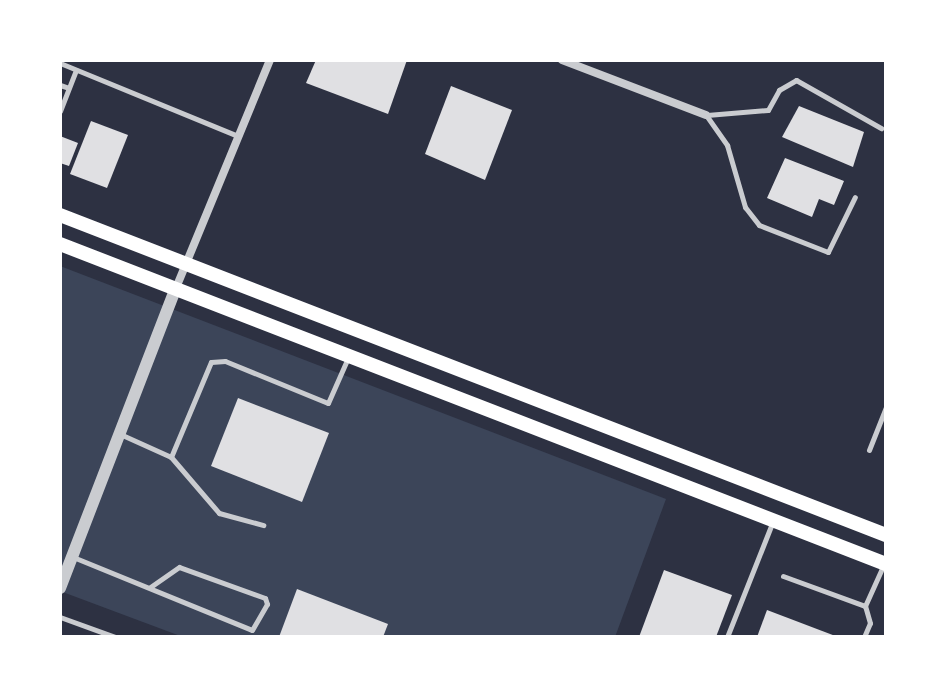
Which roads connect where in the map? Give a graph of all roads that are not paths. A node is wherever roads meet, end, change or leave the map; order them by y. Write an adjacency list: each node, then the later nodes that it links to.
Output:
1 (270, 60): 10 (street)
2 (562, 60): 8 (street)
3 (60, 63): 4 (lane)
4 (76, 70): 6 (lane); 10 (lane)
5 (60, 85): 6 (lane)
6 (69, 88): 7 (lane)
7 (60, 111)
8 (706, 115): 9 (lane); 11 (lane)
9 (881, 128)
10 (239, 136): 14 (street)
11 (855, 197)
12 (60, 215): 14 (main road)
13 (60, 244): 15 (main road)
14 (187, 261): 15 (street); 23 (main road)
15 (176, 288): 16 (main road); 18 (street)
16 (348, 358): 20 (lane); 21 (main road)
17 (886, 407): 19 (lane)
18 (119, 434): 20 (lane); 24 (street)
19 (869, 450)
20 (171, 457): 22 (lane)
21 (773, 520): 25 (main road); 32 (lane)
22 (263, 525)
23 (886, 535)
24 (72, 556): 27 (lane); 28 (street)
25 (885, 563): 29 (lane)
26 (783, 576): 29 (lane)
27 (150, 587): 27 (lane)
28 (60, 588)
29 (865, 606): 33 (lane)
30 (60, 617): 31 (lane)
31 (115, 637)
32 (727, 637)
33 (864, 637)

